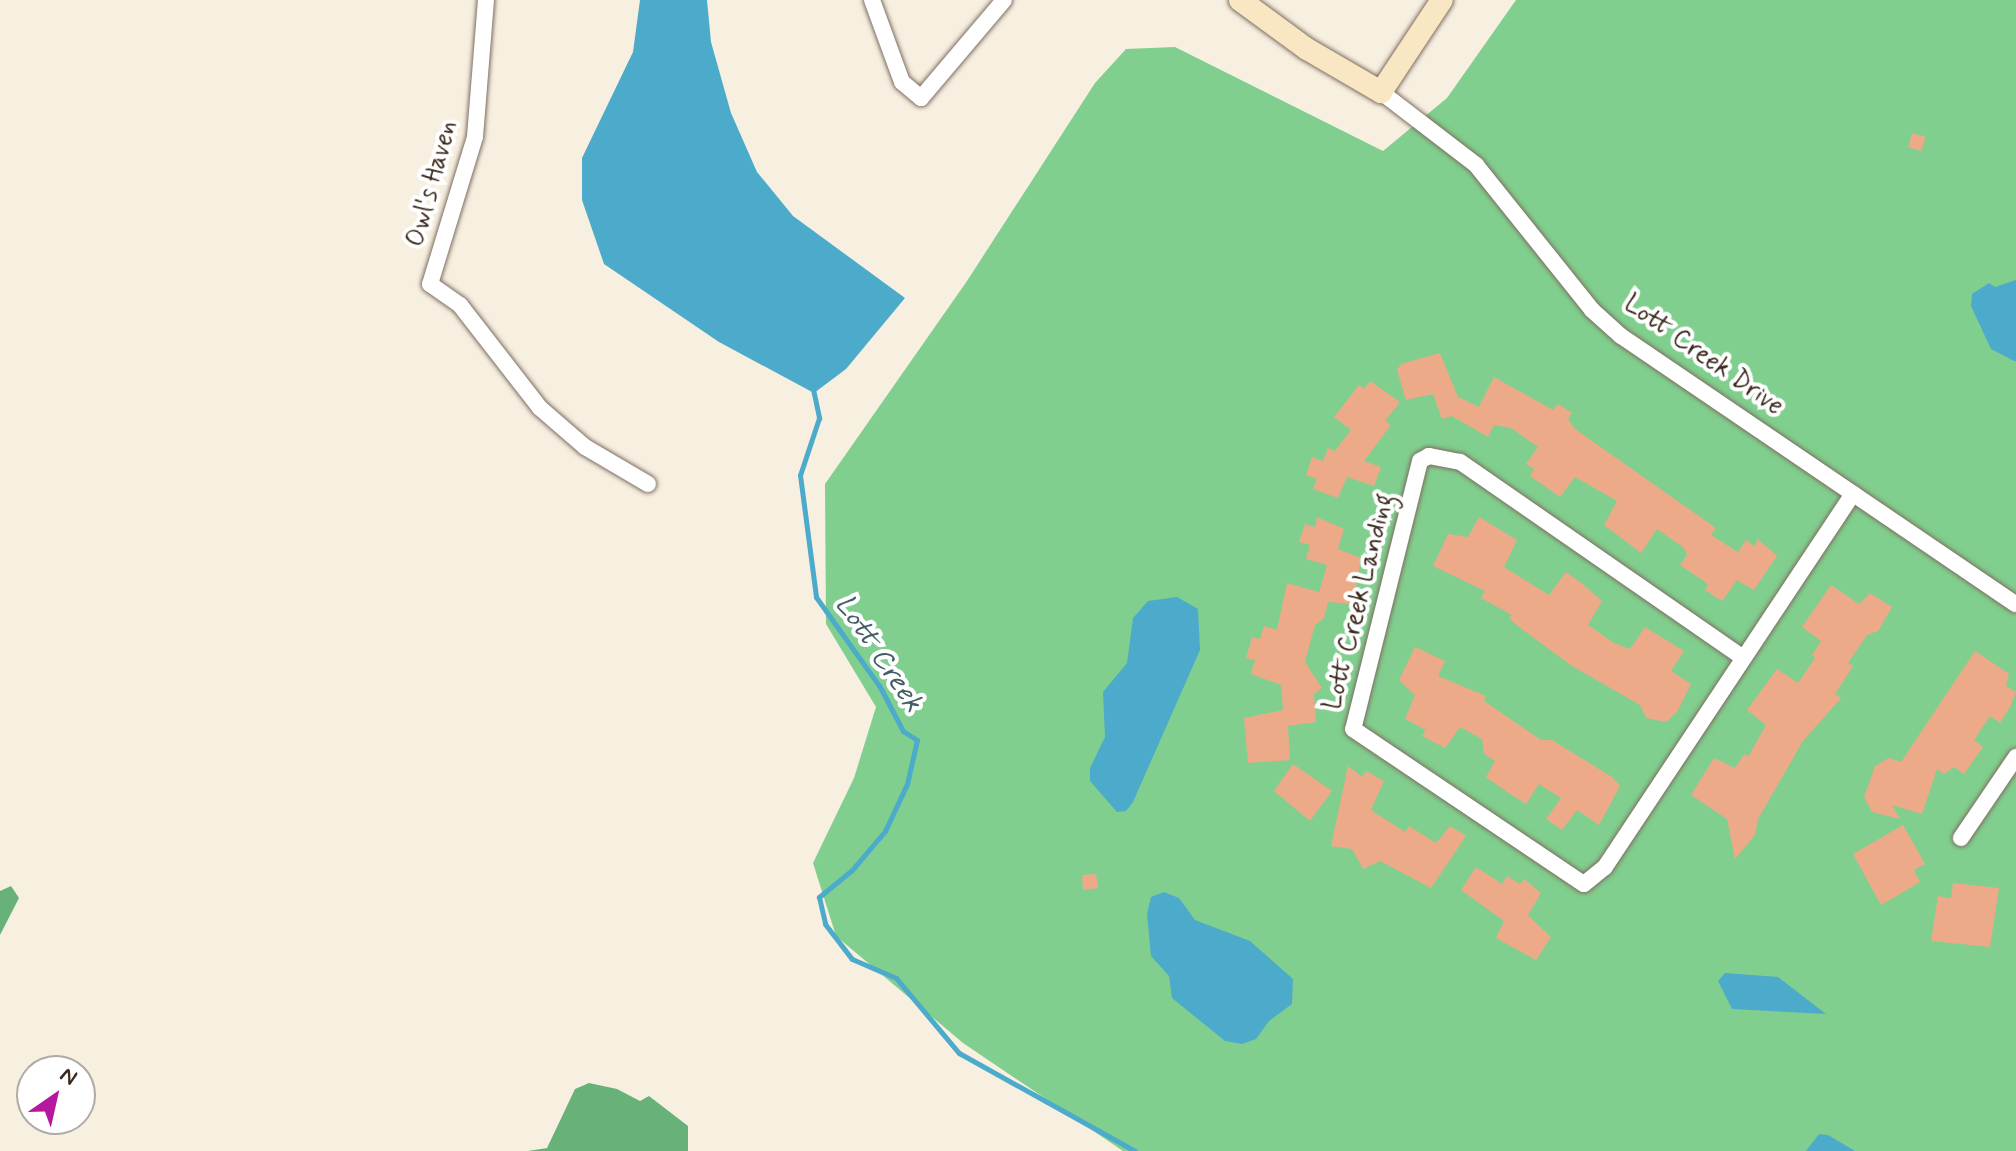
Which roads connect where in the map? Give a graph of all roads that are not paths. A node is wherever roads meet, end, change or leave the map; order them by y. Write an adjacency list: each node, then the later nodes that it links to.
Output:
1 (486, 0): 7 (street, Owl's Haven)
2 (872, 0): 3 (street)
3 (1004, 0)
4 (1240, 0): 6 (street, Lott Creek Drive)
5 (1442, 0): 6 (street)
6 (1381, 92): 8 (street, Lott Creek Drive)
7 (648, 484)
8 (1853, 494): 9 (street, Lott Creek Drive); 10 (street, Lott Creek Landing)
9 (2016, 604)
10 (1742, 657): 10 (street, Lott Creek Landing)
11 (2016, 757): 12 (street)
12 (1961, 838)

